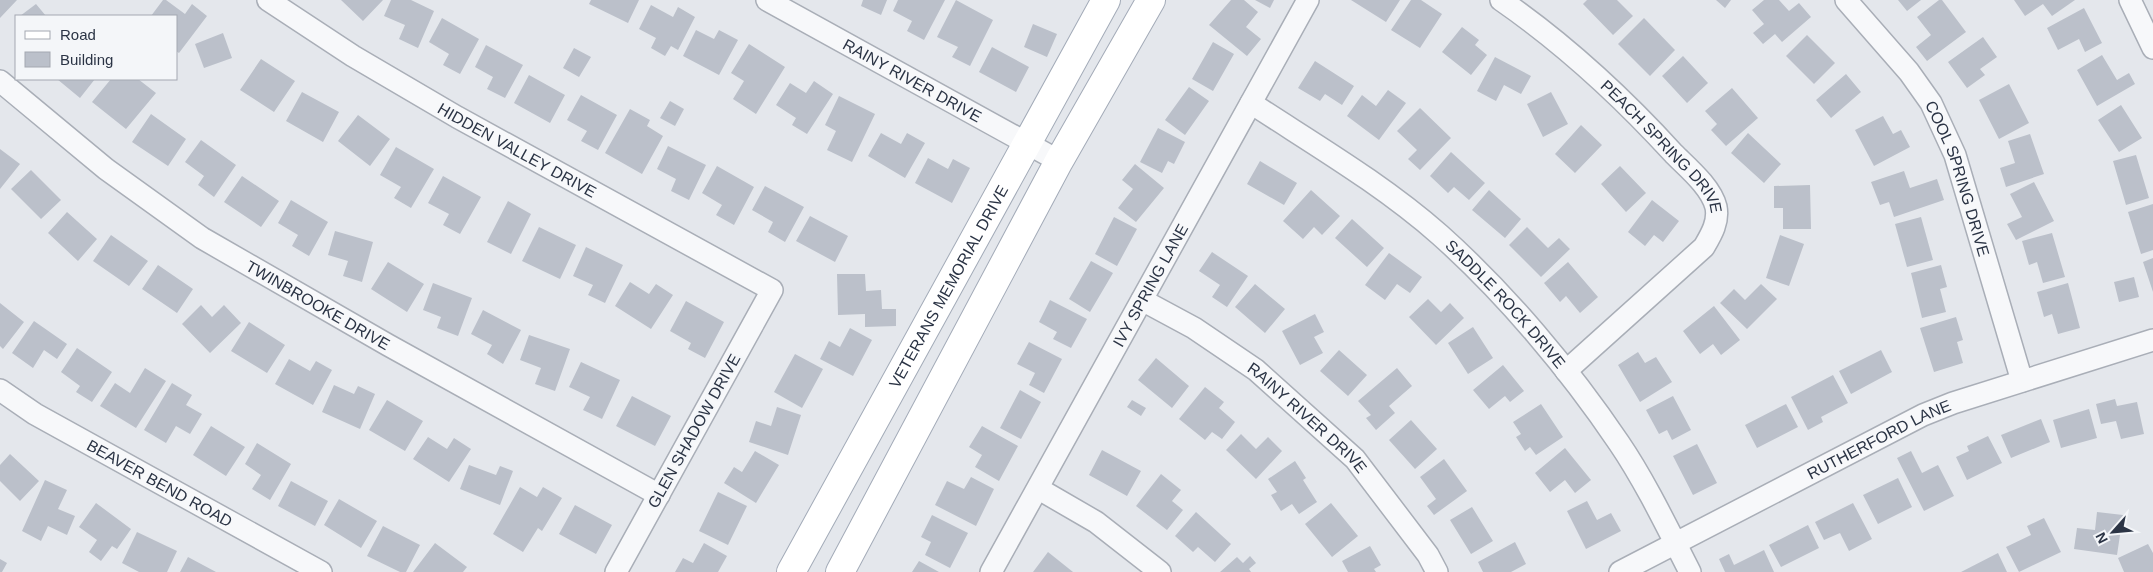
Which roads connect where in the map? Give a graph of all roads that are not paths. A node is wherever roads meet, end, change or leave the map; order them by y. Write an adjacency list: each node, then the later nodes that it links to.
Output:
1 (767, 0): 12 (street, RAINY RIVER DRIVE)
2 (1106, 0): 12 (main road, VETERANS MEMORIAL DRIVE)
3 (1151, 0): 13 (main road)
4 (1308, 0): 11 (street, IVY SPRING LANE)
5 (1501, 0): 17 (street, PEACH SPRING DRIVE)
6 (1846, 0): 18 (street, COOL SPRING DRIVE)
7 (2130, 0): 9 (street)
8 (277, 3): 14 (street, HIDDEN VALLEY DRIVE)
9 (2153, 48)
10 (0, 81): 21 (street, TWINBROOKE DRIVE)
11 (1251, 103): 15 (street, IVY SPRING LANE); 17 (street, SADDLE ROCK DRIVE)
12 (1026, 143): 13 (street, RAINY RIVER DRIVE); 22 (main road, VETERANS MEMORIAL DRIVE)
13 (1059, 161): 23 (main road)
14 (772, 290): 21 (street, GLEN SHADOW DRIVE)
15 (1142, 300): 20 (street, IVY SPRING LANE); 31 (street, RAINY RIVER DRIVE)
16 (2153, 340): 18 (street, RUTHERFORD LANE)
17 (1566, 371): 24 (street, SADDLE ROCK DRIVE)
18 (2022, 381): 24 (street, RUTHERFORD LANE)
19 (0, 390): 25 (street, BEAVER BEND ROAD)
20 (1039, 489): 29 (street, IVY SPRING LANE); 30 (street)
21 (659, 495): 26 (street, GLEN SHADOW DRIVE)
22 (819, 520): 23 (main road); 27 (main road, VETERANS MEMORIAL DRIVE)
23 (858, 539): 28 (main road)
24 (1675, 543): 32 (street, RUTHERFORD LANE); 33 (street, SADDLE ROCK DRIVE)
25 (321, 572)
26 (616, 572)
27 (790, 572)
28 (840, 572)
29 (991, 572)
30 (1160, 572)
31 (1437, 572)
32 (1620, 572)
33 (1690, 572)

